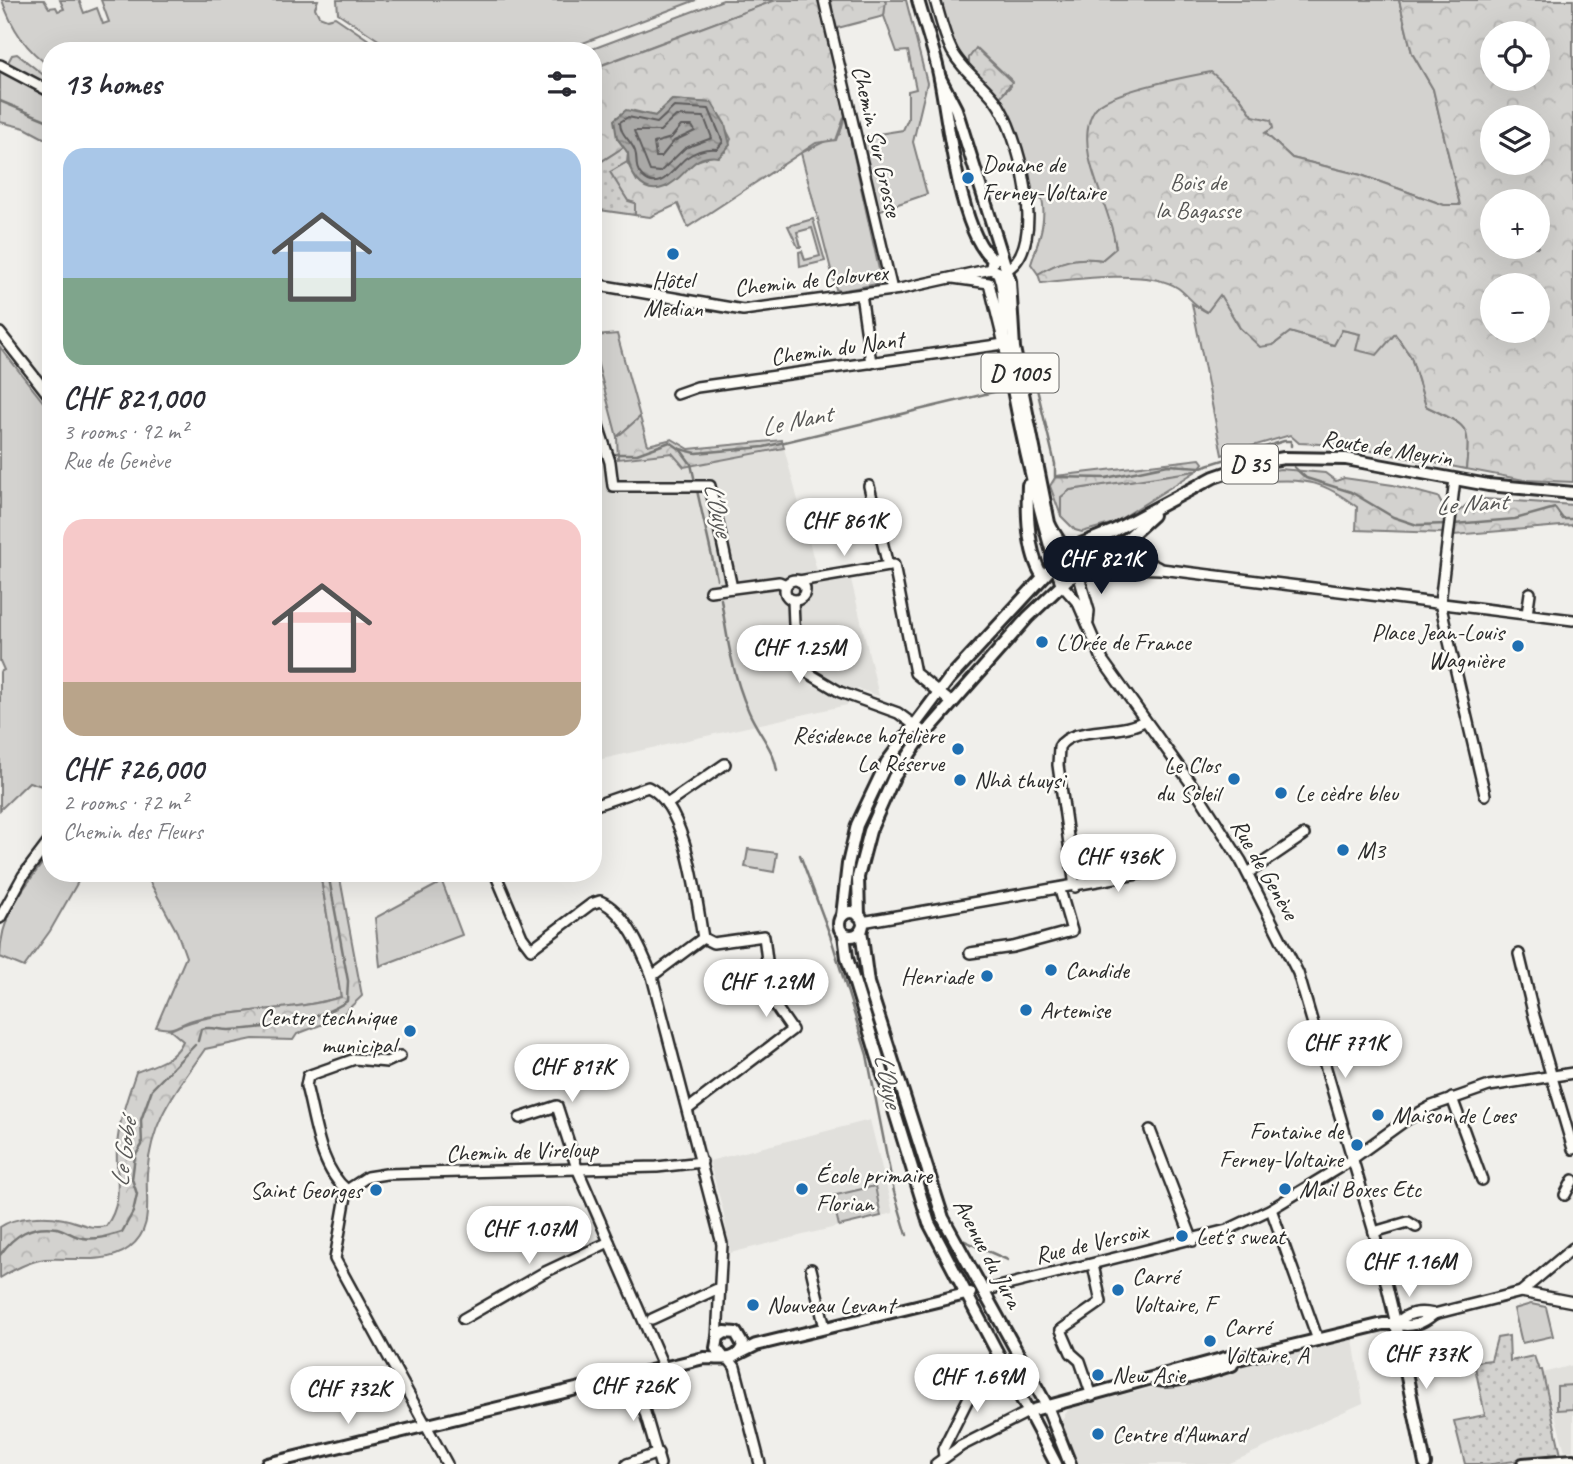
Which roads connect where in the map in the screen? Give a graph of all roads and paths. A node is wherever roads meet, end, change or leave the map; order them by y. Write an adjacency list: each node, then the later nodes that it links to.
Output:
1 (824, 0): 10 (street, Chemin Sur Grosse)
2 (918, 0): 5 (main road, D 1005)
3 (935, 0): 7 (street)
4 (0, 65): 6 (street)
5 (940, 78): 7 (main road, D 1005); 7 (main road, D 1005)
6 (42, 87)
7 (998, 266): 8 (street, Chemin de Colovrex); 13 (main road, D 1005); 25 (main road, D 1005)
8 (953, 278): 10 (street, Chemin de Colovrex); 13 (street)
9 (602, 286): 11 (street, Chemin de Colovrex)
10 (892, 290): 11 (street, Chemin de Colovrex)
11 (861, 295): 14 (street)
12 (0, 333): 15 (street)
13 (1004, 344): 14 (street, Chemin du Nant); 18 (main road, D 1005)
14 (871, 363): 16 (street, Chemin du Nant)
15 (42, 387)
16 (677, 394)
17 (602, 440): 35 (street)
18 (1029, 468): 26 (main road, D 1005); 31 (main road, D 1005)
19 (1455, 479): 21 (main road, Route de Meyrin / D 35); 22 (main road, Route de Meyrin / D 35); 39 (street)
20 (869, 486): 27 (street)
21 (1573, 494)
22 (1163, 505): 23 (main road, Route de Meyrin / D 35); 24 (main road, Route de Meyrin / D 35)
23 (1088, 540): 24 (street); 25 (main road, Route de Meyrin / D 35)
24 (1119, 547): 28 (main road, Route de Meyrin / D 35); 29 (street)
25 (1069, 549): 26 (main road, Route de Meyrin); 30 (main road)
26 (1054, 562): 31 (main road); 34 (main road)
27 (891, 565): 32 (street); 43 (street)
28 (1096, 567): 29 (street); 30 (main road, Route de Meyrin / D 35)
29 (1161, 569): 39 (street)
30 (1078, 573): 34 (main road, Route de Meyrin); 42 (street, Rue de Genève)
31 (1042, 575): 43 (main road)
32 (799, 581): 33 (street); 38 (street)
33 (786, 585): 35 (street); 38 (street)
34 (1062, 585): 42 (street, Rue de Genève); 44 (main road, Avenue du Jura)
35 (732, 588): 36 (street)
36 (710, 591)
37 (1530, 593): 40 (street)
38 (793, 600): 46 (street)
39 (1440, 603): 40 (street); 49 (street)
40 (1527, 614): 41 (street)
41 (1573, 620)
42 (1088, 624): 45 (street, Rue de Genève)
43 (938, 692): 44 (street); 46 (main road)
44 (952, 703): 47 (main road, Avenue du Jura)
45 (1145, 720): 55 (street, Rue de Genève); 57 (street)
46 (913, 723): 47 (street); 59 (main road)
47 (925, 733): 61 (main road, Avenue du Jura)
48 (725, 764): 51 (street)
49 (1485, 795)
50 (602, 803): 51 (street)
51 (667, 804): 63 (street)
52 (1304, 835): 55 (street)
53 (42, 851): 60 (street)
54 (1155, 871): 57 (street)
55 (1248, 873): 75 (street, Rue de Genève)
56 (499, 882): 66 (street)
57 (1075, 887): 58 (street)
58 (1060, 890): 61 (street); 64 (street)
59 (842, 916): 61 (main road); 62 (main road)
60 (0, 918)
61 (861, 923): 62 (main road); 91 (main road, Avenue du Jura)
62 (844, 934): 93 (main road, Avenue du Jura)
63 (703, 938): 66 (street); 71 (street)
64 (970, 953)
65 (1519, 954): 69 (street)
66 (652, 976): 71 (street)
67 (400, 1056): 80 (street)
68 (1573, 1073): 69 (street, Rue de Versoix)
69 (1550, 1075): 70 (street, Rue de Versoix); 74 (street)
70 (1452, 1098): 75 (street, Rue de Versoix); 78 (street)
71 (688, 1109): 76 (street)
72 (520, 1118): 77 (street)
73 (1150, 1130): 85 (street)
74 (1573, 1149)
75 (1352, 1159): 82 (street, Rue de Versoix); 84 (street, Rue de Genève)
76 (702, 1162): 77 (street, Chemin de Vireloup); 90 (street)
77 (577, 1168): 80 (street, Chemin de Vireloup); 86 (street)
78 (1482, 1180)
79 (1573, 1180): 81 (street)
80 (347, 1190): 112 (street)
81 (1565, 1195)
82 (1271, 1209): 85 (street, Rue de Versoix); 101 (street)
83 (1416, 1227): 84 (street)
84 (1374, 1232): 98 (street, Rue de Genève)
85 (1193, 1241): 88 (street, Rue de Versoix)
86 (609, 1242): 96 (street); 107 (street)
87 (1573, 1248): 92 (street)
88 (1093, 1265): 91 (street, Rue de Versoix); 109 (street)
89 (811, 1269): 99 (street)
90 (719, 1288): 95 (street); 97 (street)
91 (983, 1291): 93 (main road, Rue de Versoix); 110 (main road, Avenue du Jura)
92 (1521, 1292): 94 (street); 98 (street)
93 (965, 1294): 99 (main road, Rue de Versoix); 111 (main road, Avenue du Jura)
94 (1573, 1302)
95 (718, 1315): 100 (street); 102 (street)
96 (463, 1319)
97 (652, 1319)
98 (1396, 1324): 101 (main road); 124 (main road)
99 (825, 1328): 103 (main road, Rue de Versoix)
100 (737, 1334): 102 (main road); 103 (main road); 105 (main road)
101 (1318, 1340): 109 (main road)
102 (716, 1342): 104 (main road); 105 (main road)
103 (756, 1345): 105 (main road, Rue de Versoix)
104 (704, 1358): 105 (main road, Rue de Versoix); 107 (main road, Rue de Versoix)
105 (733, 1358): 120 (street)
106 (989, 1367): 114 (street)
107 (664, 1368): 108 (main road, Rue de Versoix)
108 (635, 1375): 112 (main road, Rue de Versoix); 113 (street)
109 (1091, 1396): 110 (main road)
110 (1047, 1406): 111 (main road); 123 (main road, Avenue du Jura)
111 (1030, 1411): 114 (street); 122 (main road, Avenue du Jura)
112 (426, 1425): 116 (main road, Rue de Versoix); 117 (street)
113 (658, 1453): 118 (street); 119 (street)
114 (944, 1456): 121 (street)
115 (1573, 1460): 125 (main road)
116 (267, 1464)
117 (447, 1464)
118 (627, 1464)
119 (660, 1464)
120 (760, 1464)
121 (936, 1464)
122 (1056, 1464)
123 (1070, 1464)
124 (1425, 1464)
125 (1523, 1464)

